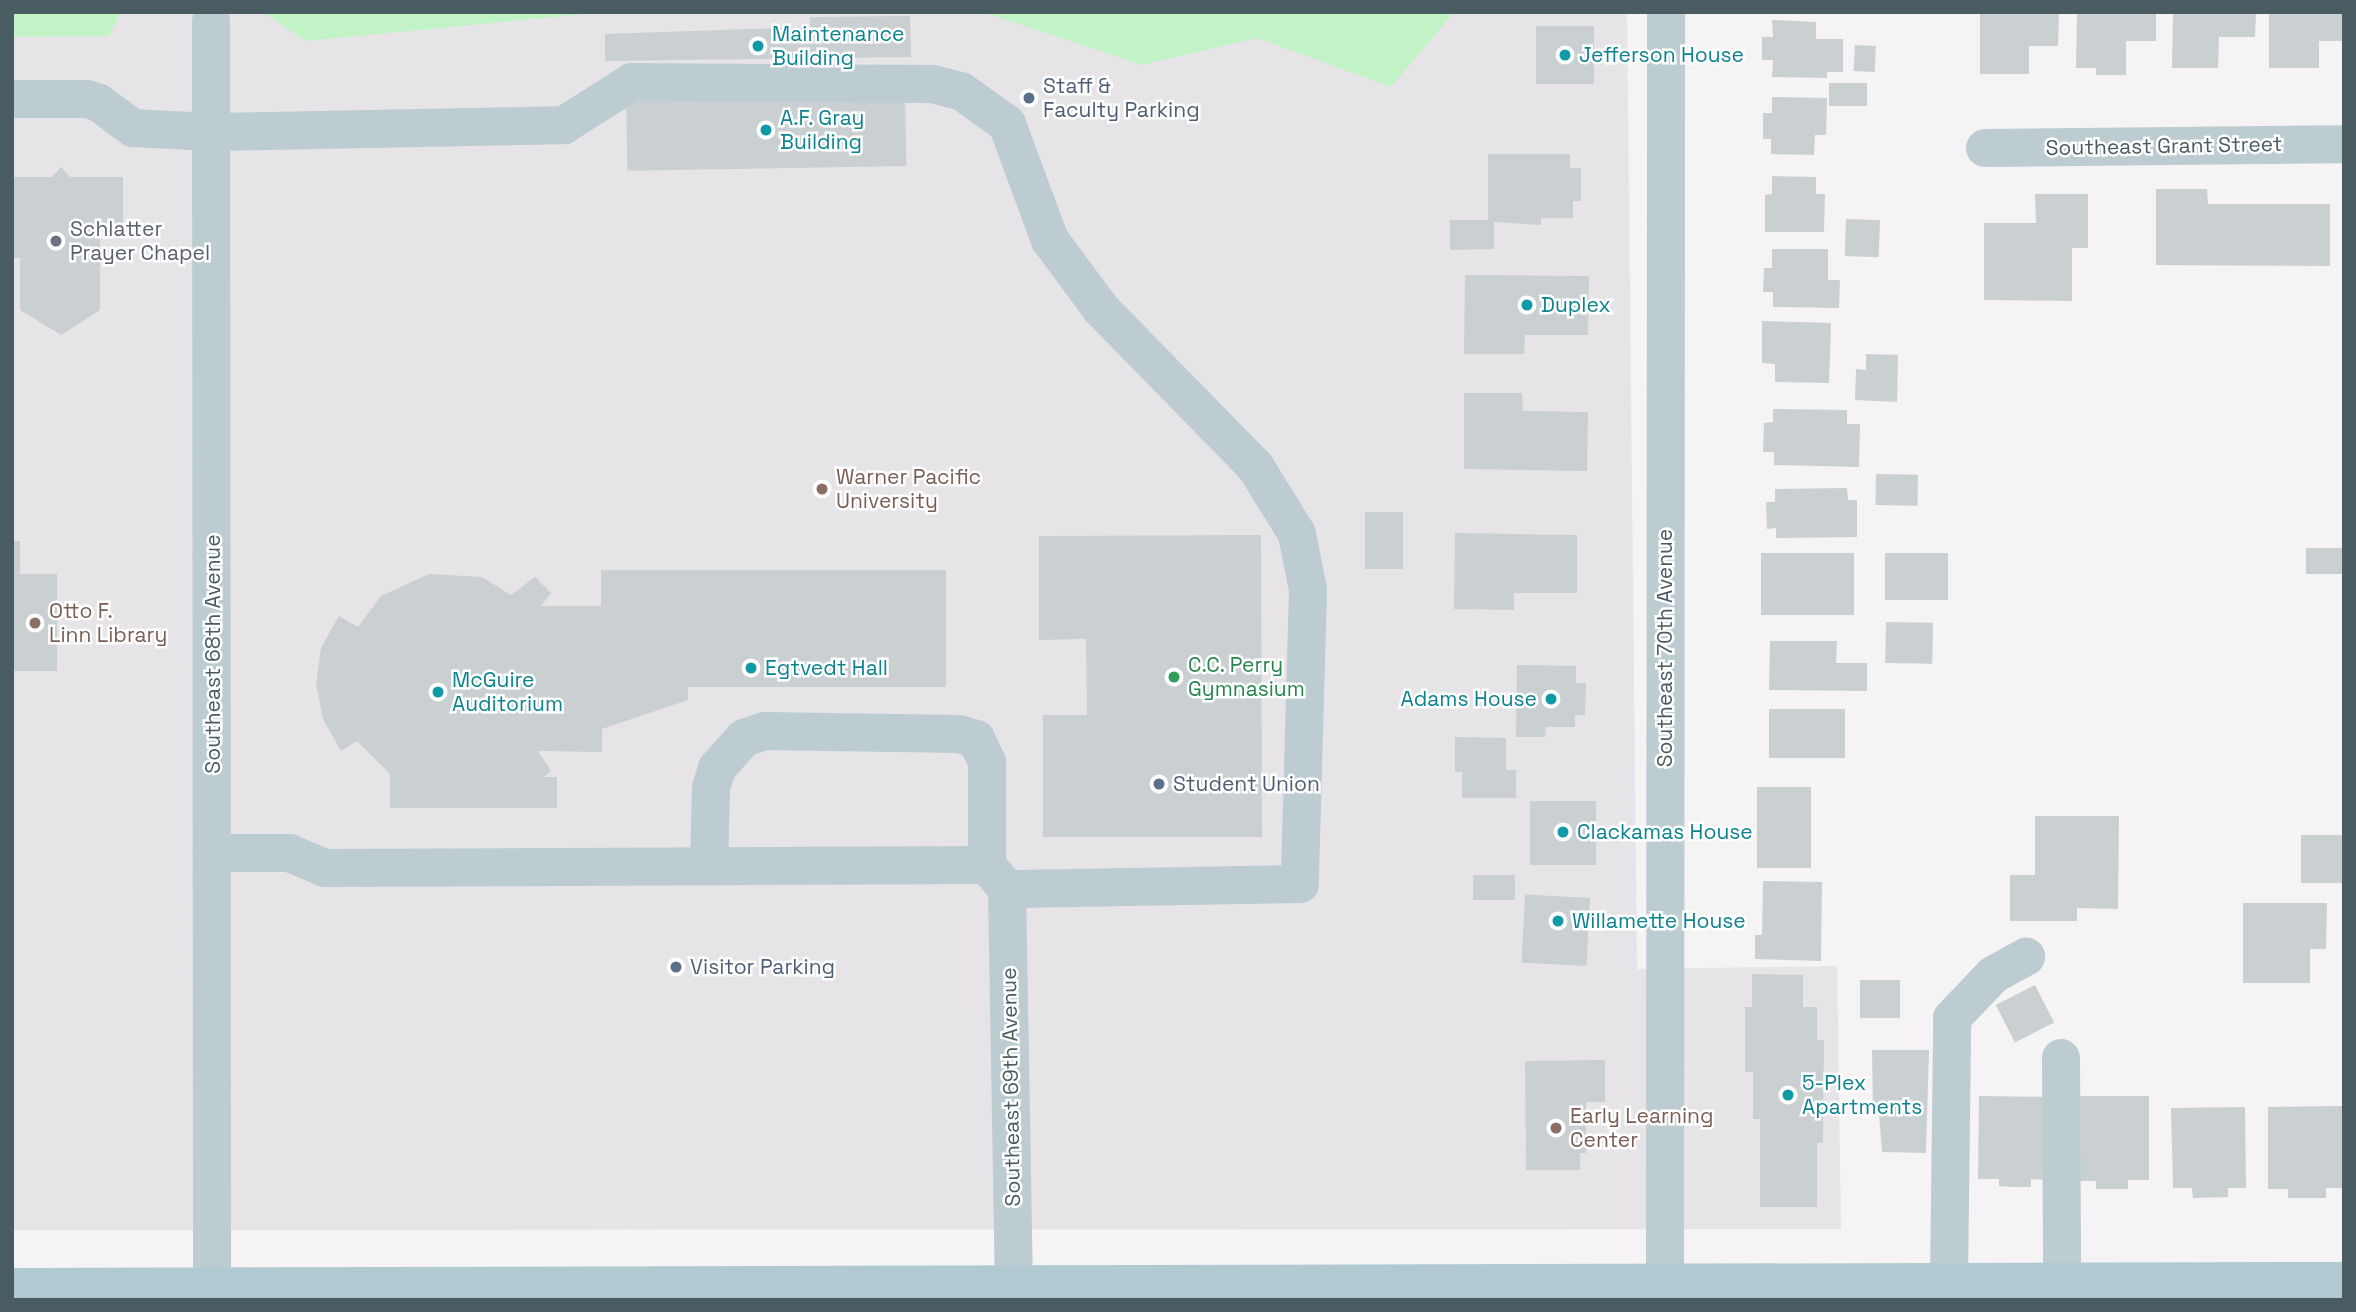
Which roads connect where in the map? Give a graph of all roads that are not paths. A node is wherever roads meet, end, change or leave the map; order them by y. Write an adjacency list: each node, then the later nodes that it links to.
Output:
1 (1666, 13): 15 (street, Southeast 70th Avenue)
2 (211, 21): 4 (street, Southeast 68th Avenue)
3 (12, 100): 4 (street)
4 (211, 132): 7 (street, Southeast 68th Avenue); 9 (street)
5 (2344, 144): 6 (street, Southeast Grant Street)
6 (1984, 148)
7 (214, 853): 8 (street); 18 (street, Southeast 68th Avenue)
8 (709, 866): 9 (street); 9 (street, Southeast 69th Avenue)
9 (997, 877): 16 (street, Southeast 69th Avenue)
10 (2026, 957): 13 (street)
11 (2061, 1058): 14 (street)
12 (2344, 1281): 19 (main road)
13 (1949, 1282): 14 (main road); 15 (main road)
14 (2062, 1282): 19 (main road)
15 (1665, 1283): 21 (main road)
16 (1014, 1284): 20 (main road); 21 (main road)
17 (12, 1287): 22 (main road)
18 (212, 1287): 22 (main road); 23 (main road)
19 (2152, 1291)
20 (719, 1292): 23 (main road)
21 (1263, 1292)
22 (64, 1293)
23 (599, 1293)

